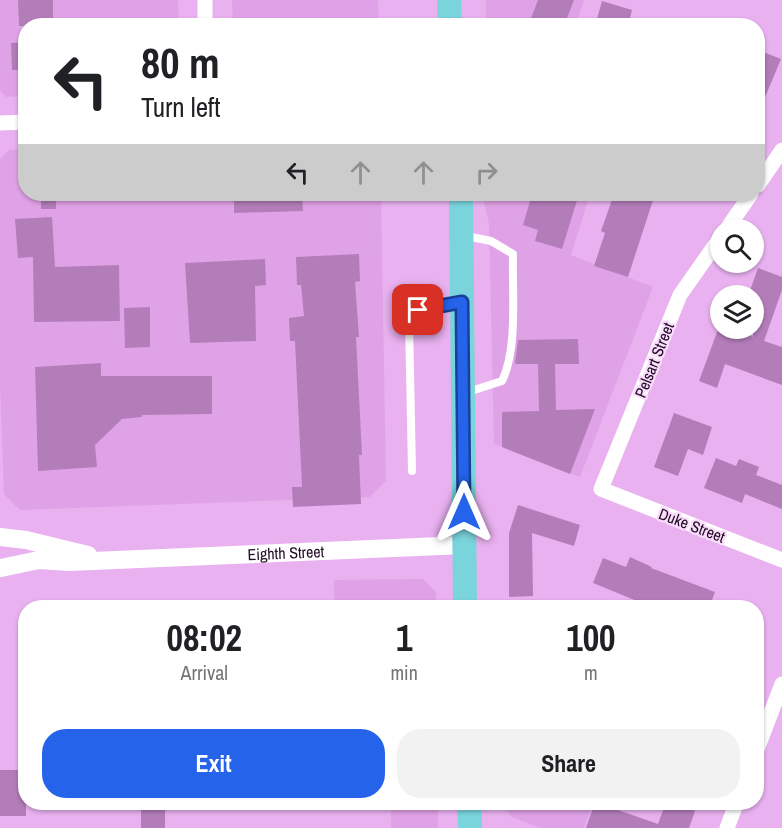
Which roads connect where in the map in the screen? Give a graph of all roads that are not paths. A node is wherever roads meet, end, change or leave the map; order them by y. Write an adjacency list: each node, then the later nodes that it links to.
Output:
1 (205, 0): 4 (street)
2 (449, 0): 5 (highway)
3 (458, 0): 6 (highway)
4 (205, 18)
5 (450, 18)
6 (459, 18)
7 (18, 122): 8 (street)
8 (0, 123)
9 (782, 150): 10 (street)
10 (765, 175)
11 (460, 201): 14 (highway)
12 (746, 201): 13 (street)
13 (734, 219)
14 (461, 235): 16 (highway); 17 (lane)
15 (710, 252): 19 (street, Pelsart Street)
16 (462, 302): 17 (highway); 18 (lane)
17 (463, 394): 21 (highway)
18 (412, 471)
19 (601, 489): 23 (street, Duke Street)
20 (0, 537): 22 (street, Eighth Street); 24 (street)
21 (464, 545): 22 (street, Eighth Street); 25 (highway)
22 (110, 560): 24 (street, Eighth Street)
23 (782, 560)
24 (0, 568)
25 (465, 600)
26 (782, 684): 27 (street)
27 (764, 731)
28 (469, 810): 30 (highway)
29 (734, 810): 31 (street)
30 (470, 828)
31 (727, 828)

